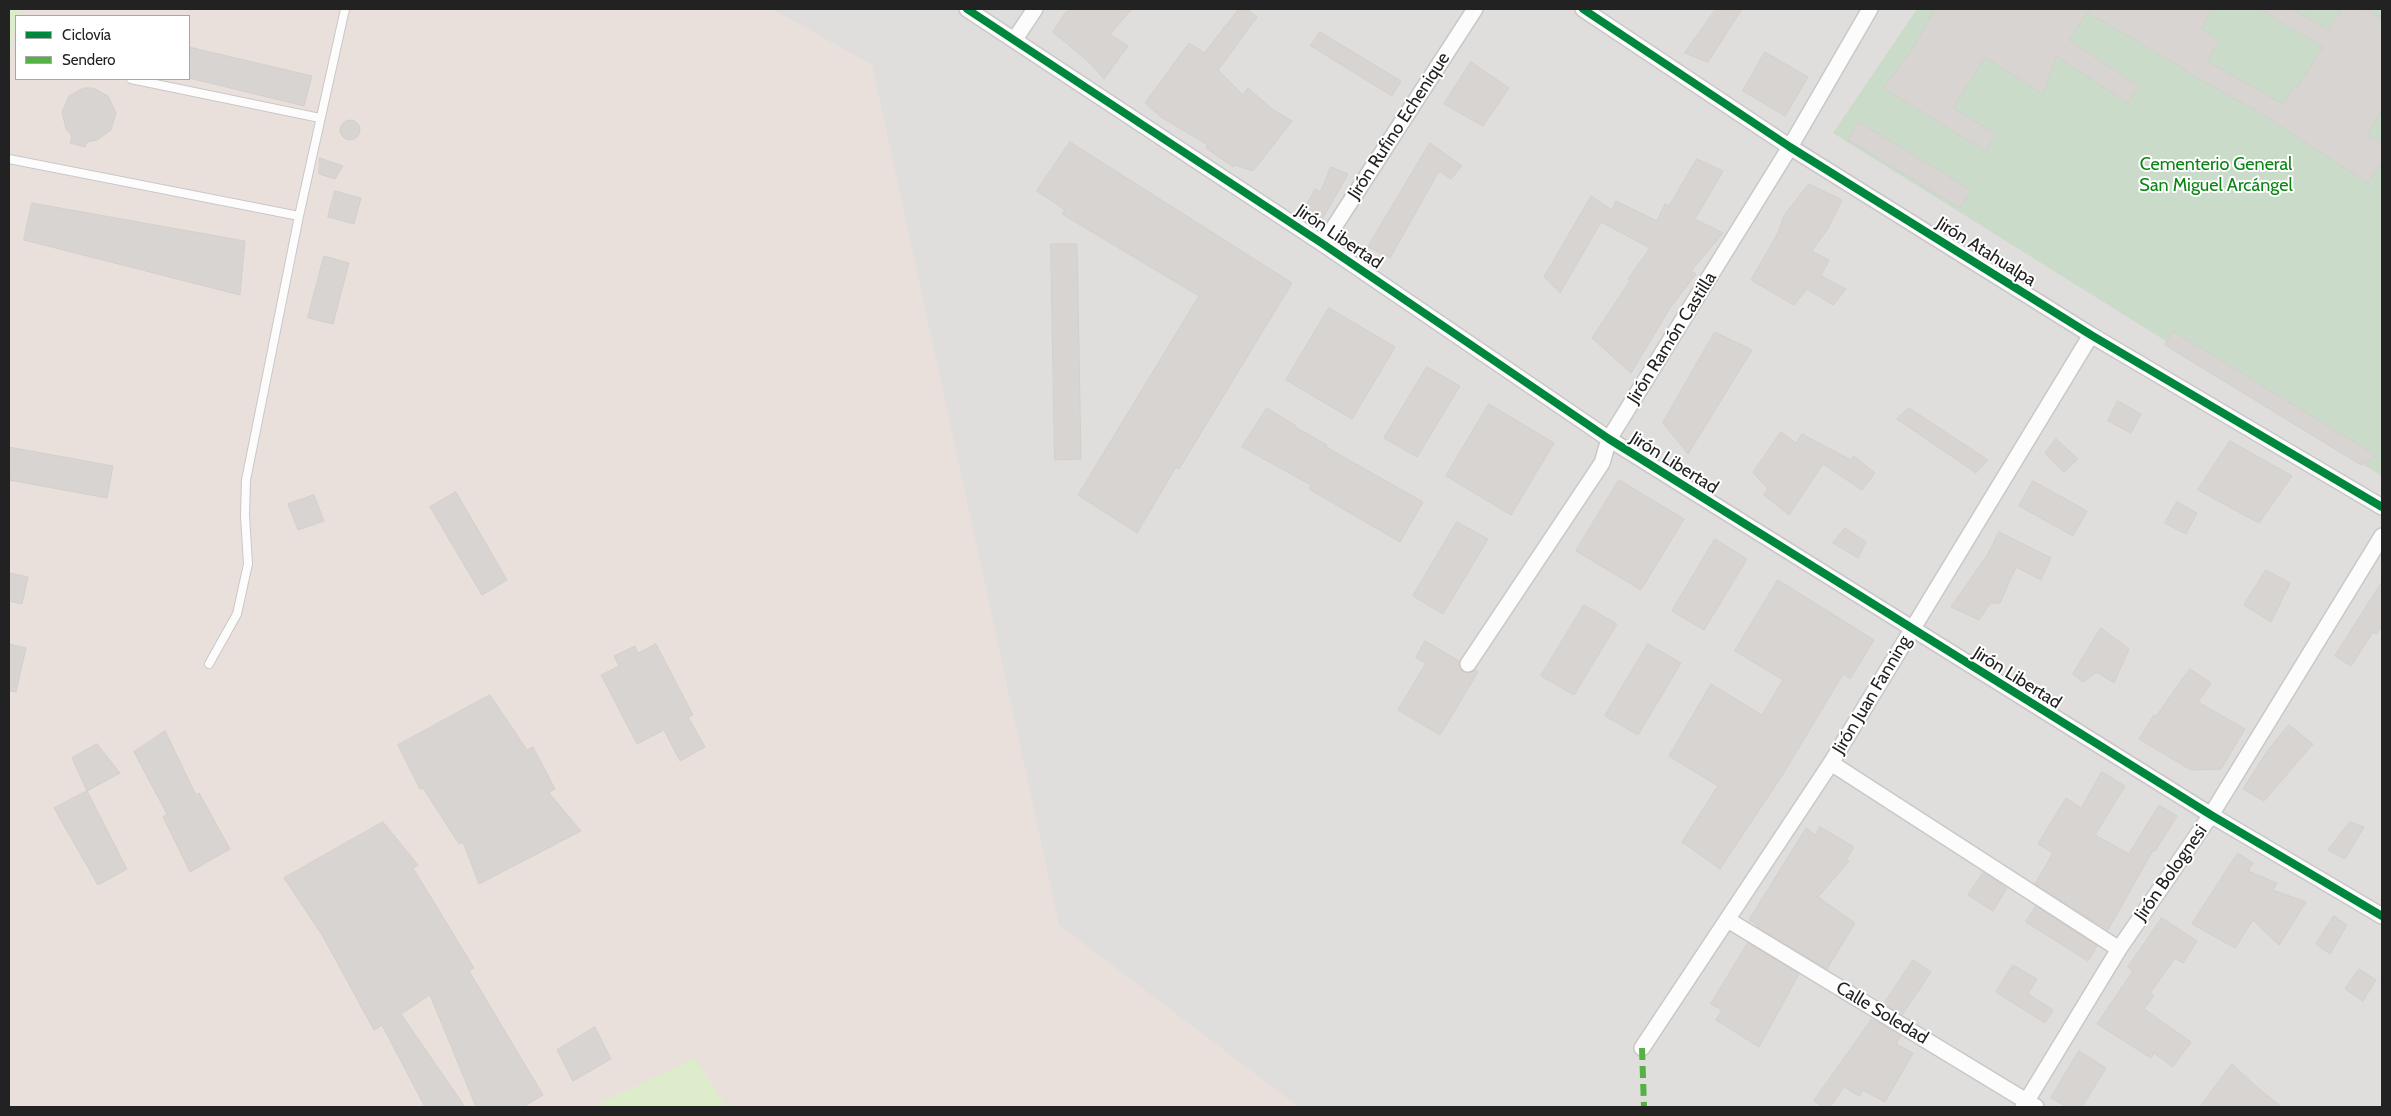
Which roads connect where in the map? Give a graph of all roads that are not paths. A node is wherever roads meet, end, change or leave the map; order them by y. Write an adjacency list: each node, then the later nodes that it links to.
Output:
1 (345, 9): 9 (lane)
2 (967, 9): 7 (street, Jirón Libertad)
3 (1035, 9): 7 (street)
4 (1475, 9): 13 (street, Jirón Rufino Echenique)
5 (1583, 9): 10 (street, Jirón Atahualpa)
6 (1870, 9): 10 (street, Jirón Ramón Castilla)
7 (1015, 39): 13 (street, Jirón Libertad)
8 (136, 80): 9 (lane)
9 (320, 118): 12 (lane)
10 (1790, 147): 14 (street, Jirón Atahualpa); 15 (street, Jirón Ramón Castilla)
11 (9, 159): 12 (lane)
12 (299, 216): 19 (lane)
13 (1323, 244): 15 (street, Jirón Libertad)
14 (2091, 335): 16 (street, Jirón Atahualpa); 18 (street, Jirón Juan Fanning)
15 (1609, 439): 18 (street, Jirón Libertad); 20 (street, Jirón Ramón Castilla)
16 (2382, 507)
17 (2382, 536): 22 (street, Jirón Bolognesi)
18 (1912, 630): 21 (street, Jirón Juan Fanning); 22 (street, Jirón Libertad)
19 (209, 664)
20 (1468, 664)
21 (1831, 762): 24 (street, Jirón Juan Fanning); 25 (street)
22 (2211, 815): 23 (street, Jirón Libertad); 25 (street, Jirón Bolognesi)
23 (2382, 916)
24 (1728, 920): 26 (street, Jirón Juan Fanning); 27 (street, Calle Soledad)
25 (2119, 949): 27 (street, Jirón Bolognesi)
26 (1642, 1048)
27 (2029, 1105)

